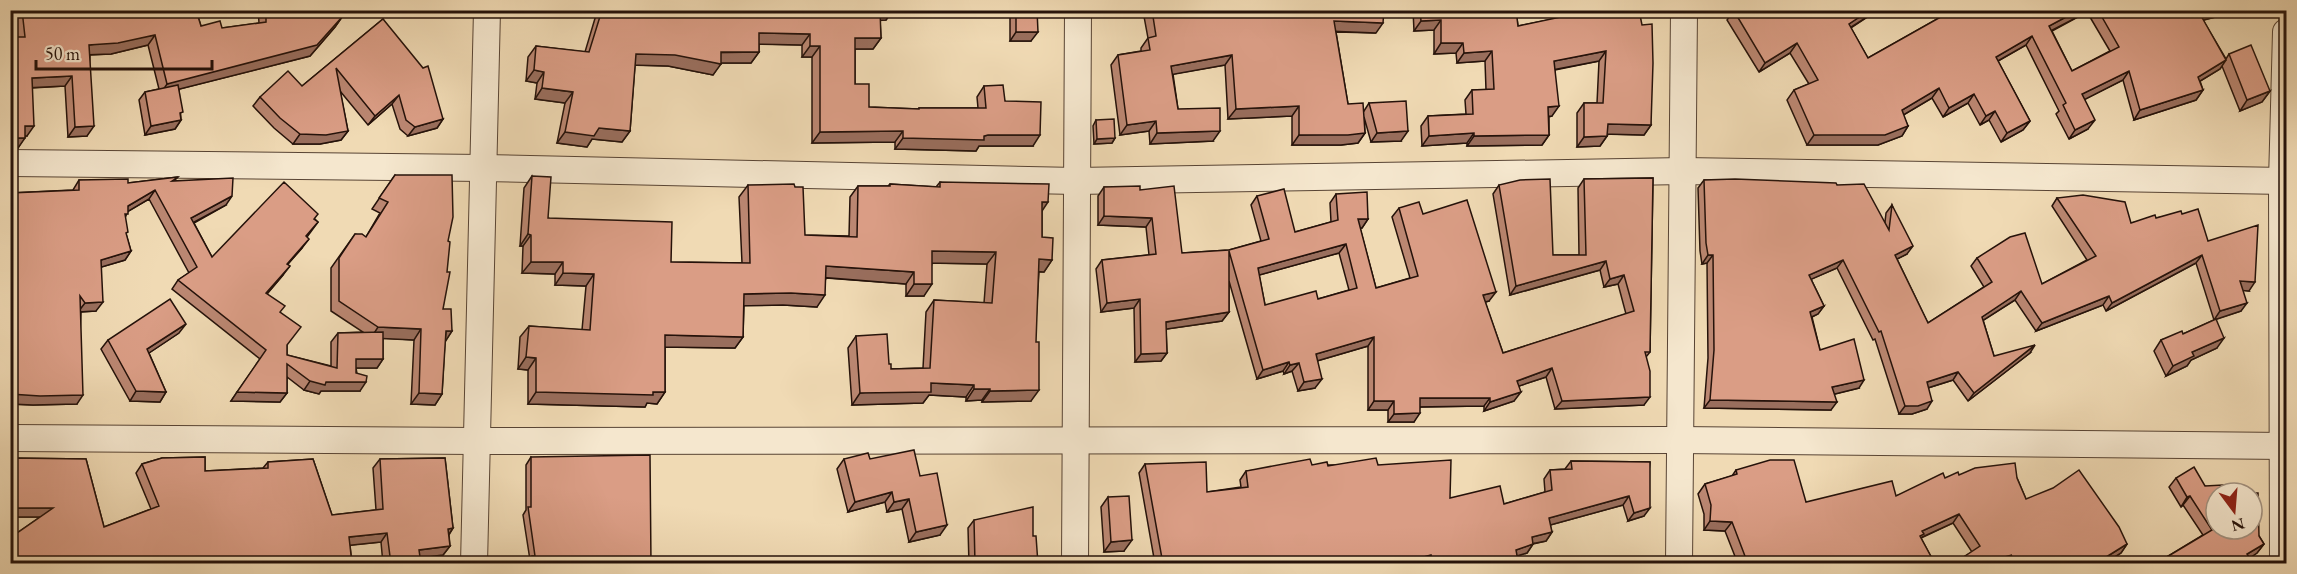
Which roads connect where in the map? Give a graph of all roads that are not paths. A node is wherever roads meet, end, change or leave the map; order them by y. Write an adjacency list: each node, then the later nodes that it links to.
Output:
1 (487, 10): 6 (street)
2 (1078, 10): 8 (street)
3 (1684, 10): 7 (street)
4 (2286, 32): 9 (street)
5 (10, 163): 6 (street)
6 (483, 168): 8 (street); 13 (street)
7 (1684, 171): 8 (street); 9 (street); 12 (street)
8 (1076, 181): 11 (street)
9 (2284, 181): 14 (street)
10 (10, 438): 13 (street)
11 (1074, 440): 12 (street); 13 (street); 16 (street)
12 (1679, 440): 14 (street); 17 (street)
13 (476, 441): 15 (street)
14 (2284, 446): 18 (street)
15 (474, 564)
16 (1075, 564)
17 (1679, 564)
18 (2283, 564)

